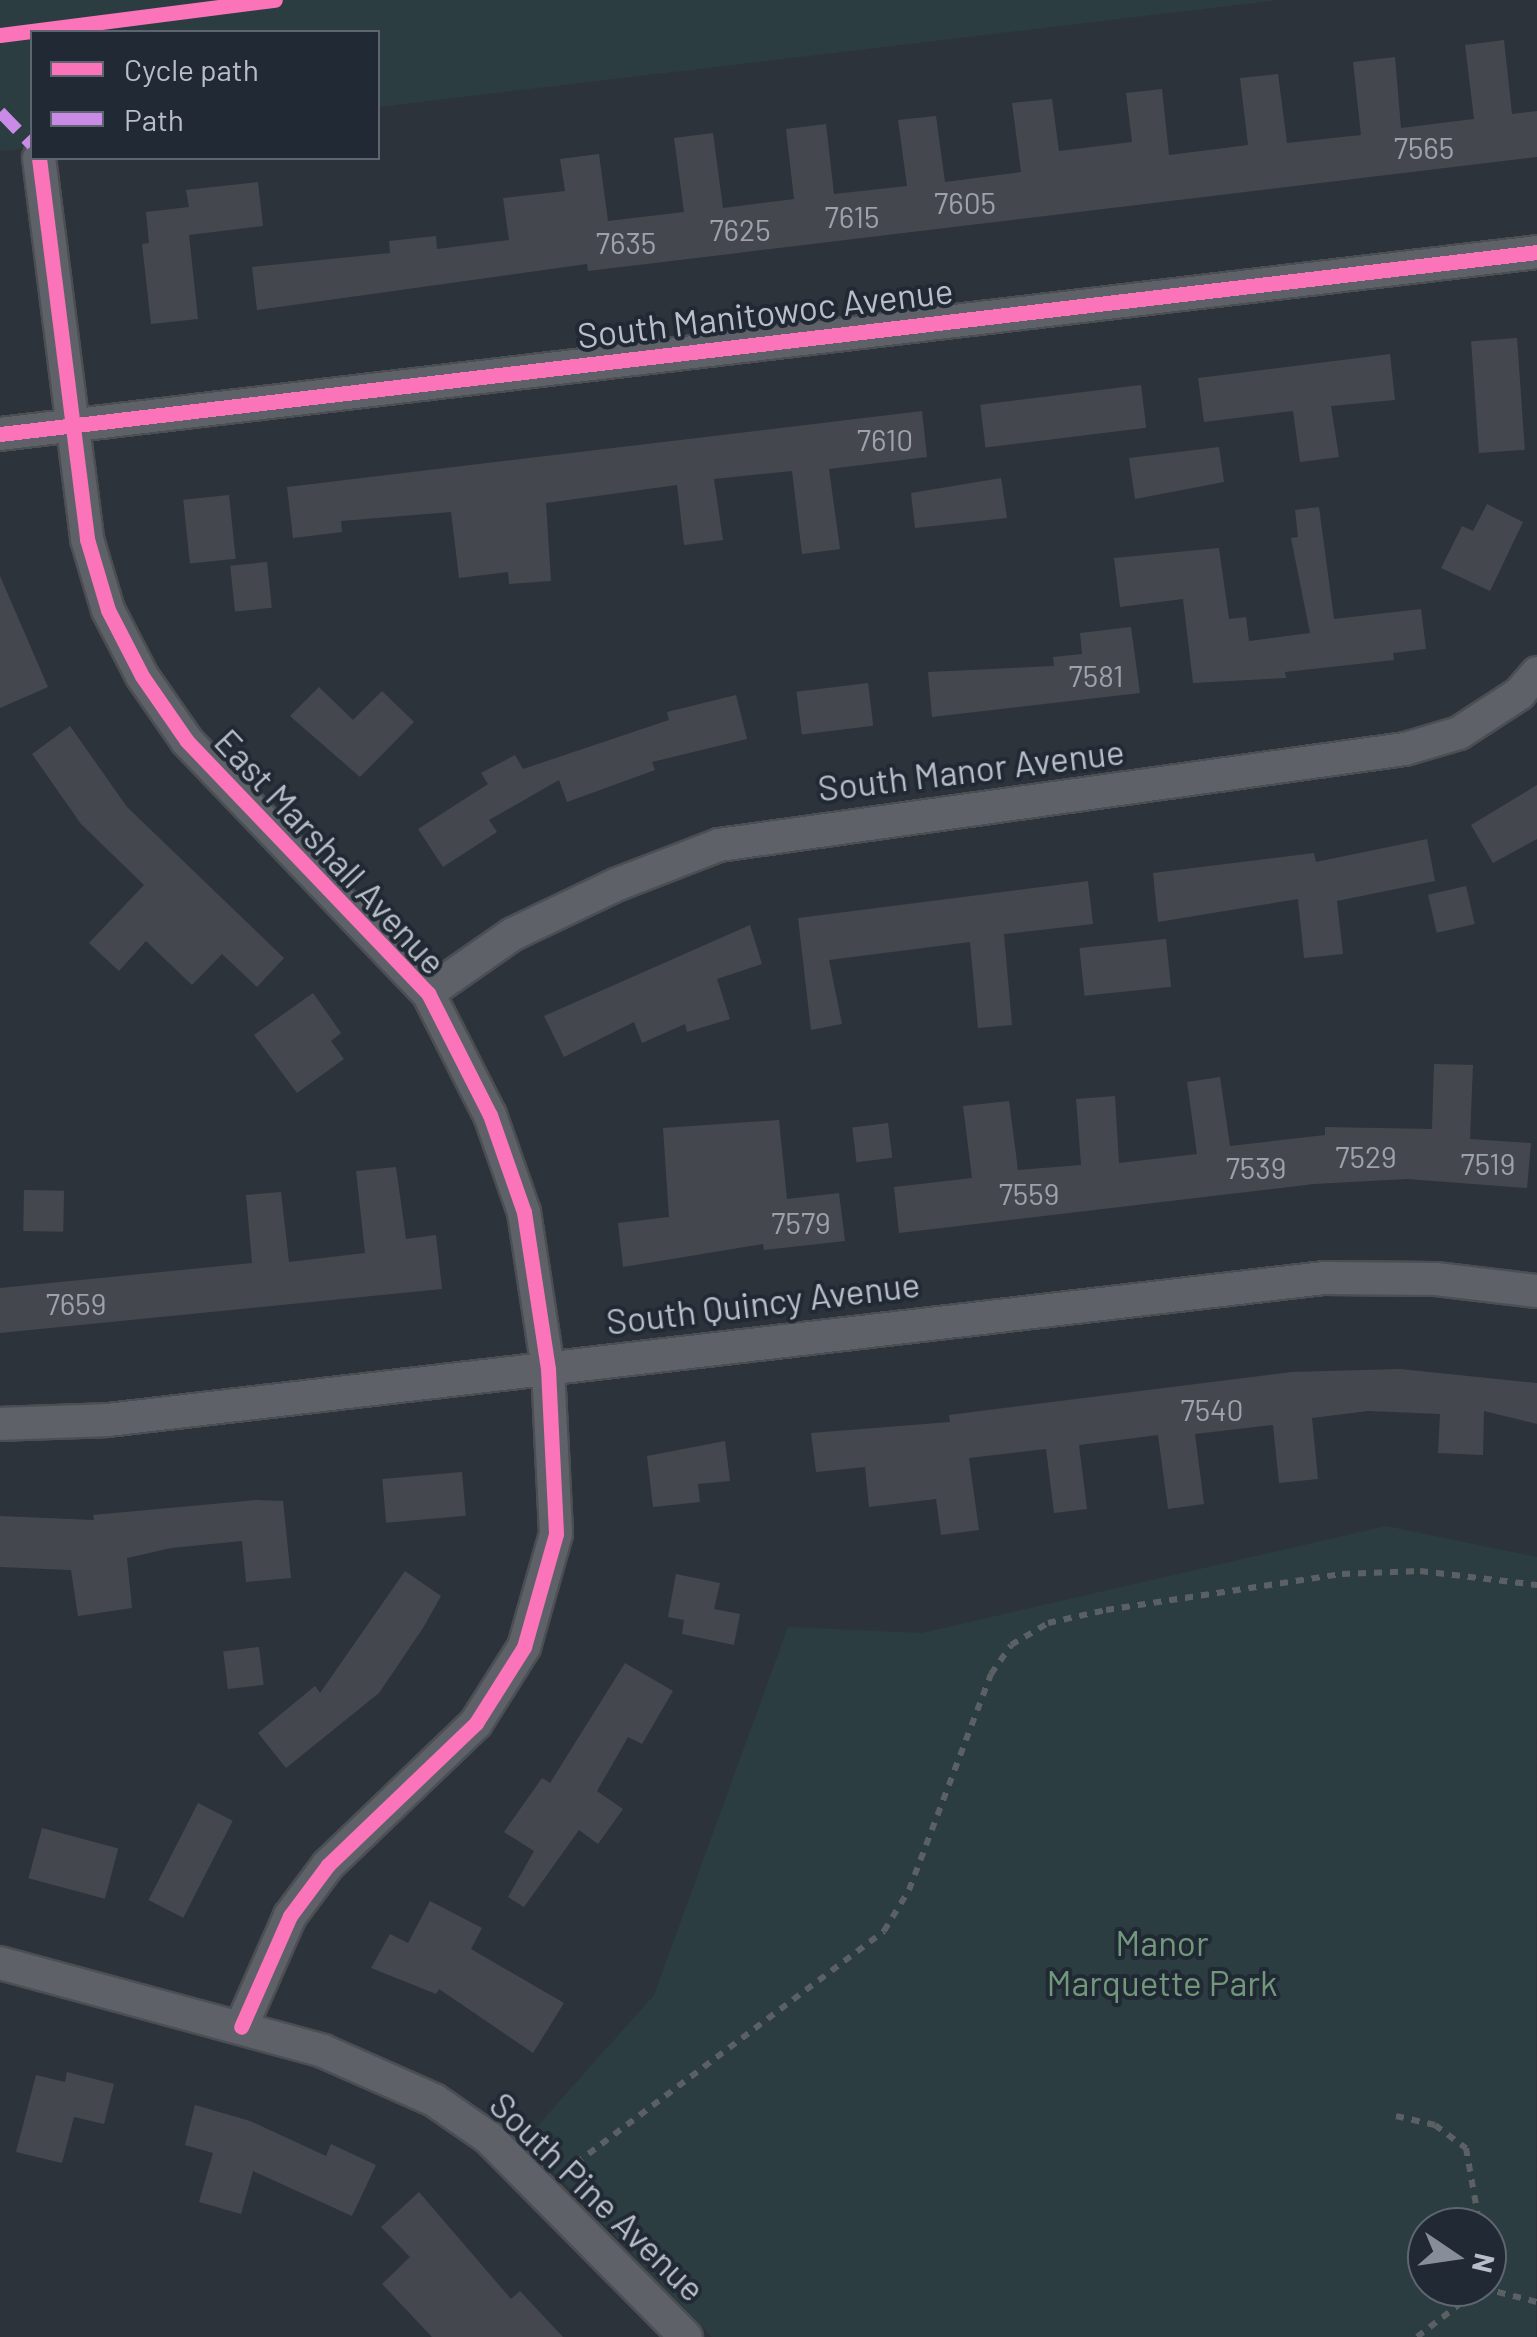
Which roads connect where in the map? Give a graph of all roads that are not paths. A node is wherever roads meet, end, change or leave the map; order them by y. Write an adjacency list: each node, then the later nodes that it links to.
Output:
1 (39, 160): 3 (street, East Marshall Avenue)
2 (1537, 252): 3 (street, South Manitowoc Avenue)
3 (70, 424): 4 (street, South Manitowoc Avenue); 6 (street, East Marshall Avenue)
4 (0, 434)
5 (1537, 673): 6 (street, South Manor Avenue)
6 (428, 994): 8 (street, East Marshall Avenue)
7 (1537, 1290): 8 (street, South Quincy Avenue)
8 (548, 1369): 9 (street, South Quincy Avenue); 11 (street, East Marshall Avenue)
9 (0, 1424)
10 (0, 1964): 11 (street, South Pine Avenue)
11 (242, 2027): 12 (street, South Pine Avenue)
12 (686, 2337)

